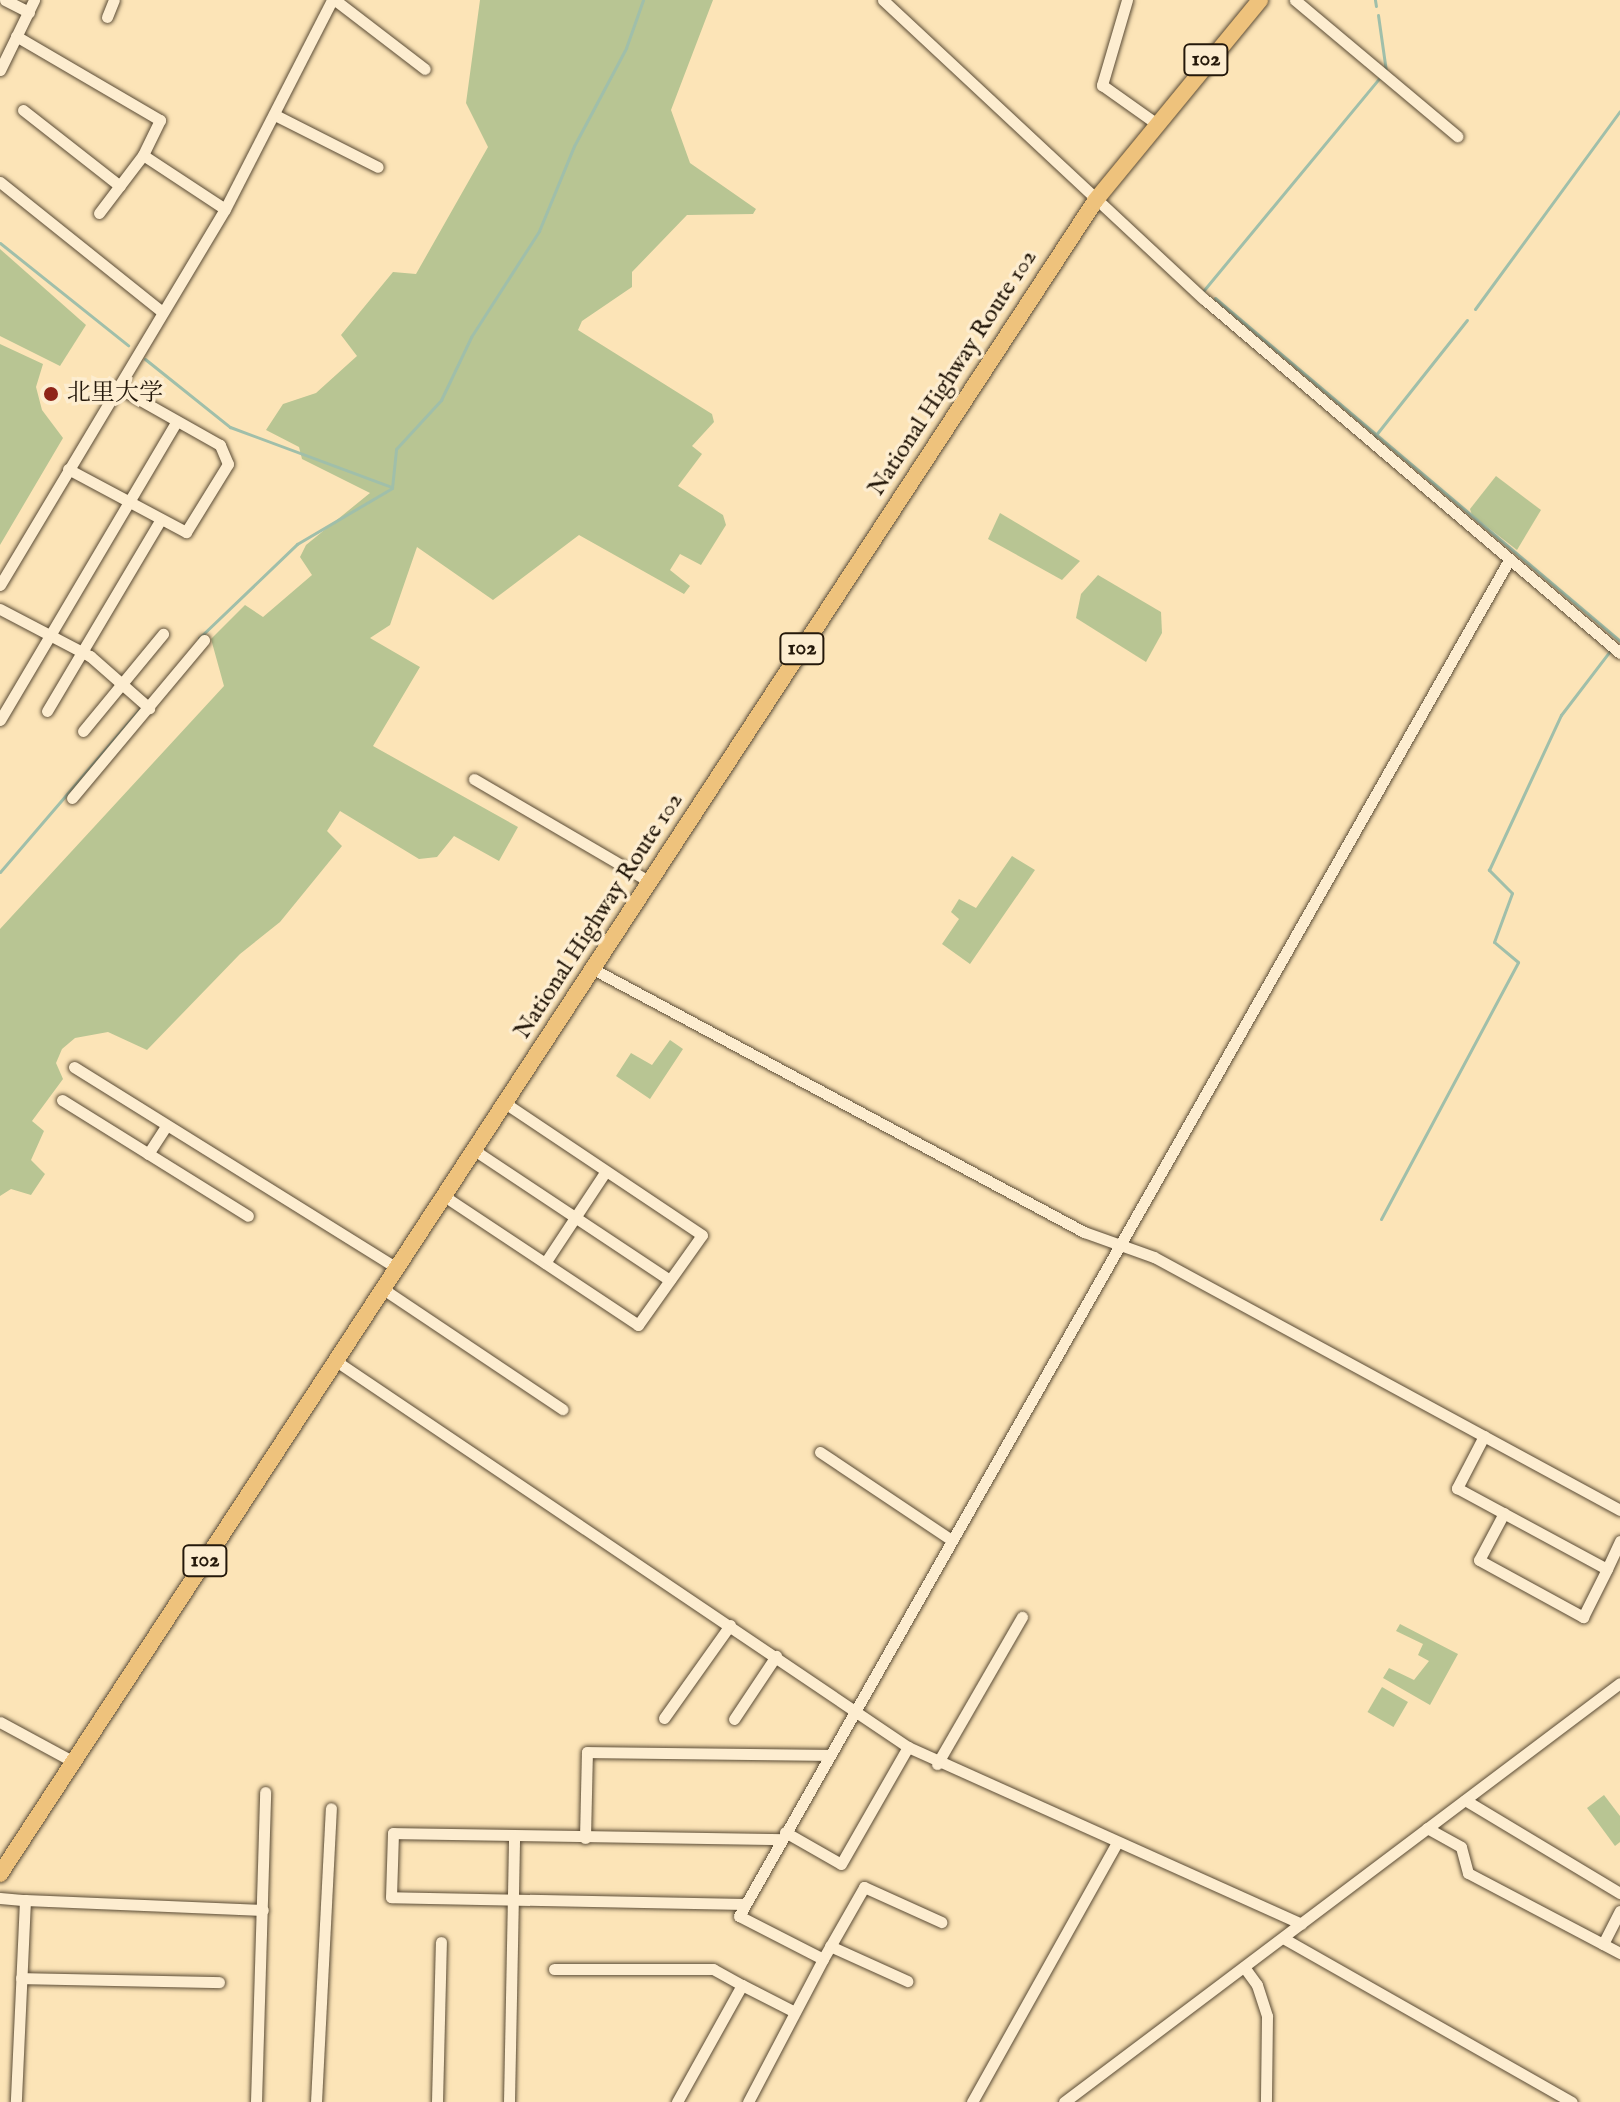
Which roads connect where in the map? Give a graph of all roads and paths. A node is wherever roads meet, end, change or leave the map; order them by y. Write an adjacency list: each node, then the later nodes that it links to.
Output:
1 (5, 0): 8 (street)
2 (114, 0): 9 (street)
3 (334, 0): 11 (street); 14 (street)
4 (883, 0): 21 (street)
5 (1127, 0): 15 (street)
6 (1260, 0): 15 (highway, National Highway Route 102 / 102)
7 (1295, 0): 16 (street)
8 (32, 6): 10 (street)
9 (107, 17)
10 (16, 36): 12 (street); 17 (street)
11 (425, 69)
12 (0, 70)
13 (23, 110): 20 (street)
14 (275, 115): 18 (street); 22 (street)
15 (1154, 122): 21 (highway, National Highway Route 102 / 102)
16 (1457, 136)
17 (143, 155): 20 (street); 22 (street)
18 (378, 167)
19 (0, 182): 24 (street)
20 (120, 186): 23 (street)
21 (1095, 201): 30 (street); 45 (highway, National Highway Route 102 / 102)
22 (225, 209): 24 (street)
23 (99, 213)
24 (161, 311): 25 (street)
25 (117, 387): 26 (street); 27 (street)
26 (177, 421): 28 (street); 29 (street)
27 (68, 469): 28 (street); 31 (street)
28 (128, 502): 29 (street); 33 (street)
29 (161, 519): 36 (street)
30 (1509, 560): 37 (street); 57 (street)
31 (0, 585)
32 (0, 609): 33 (street)
33 (50, 634): 36 (street); 41 (street)
34 (163, 634): 38 (street)
35 (204, 640): 39 (street)
36 (82, 652): 38 (street); 40 (street)
37 (1620, 653)
38 (122, 684): 39 (street); 42 (street)
39 (145, 705): 44 (street)
40 (47, 711)
41 (0, 720)
42 (83, 731)
43 (474, 779): 45 (street)
44 (72, 798)
45 (650, 882): 46 (highway, National Highway Route 102 / 102)
46 (593, 969): 49 (highway, National Highway Route 102 / 102); 57 (street)
47 (74, 1067): 50 (street)
48 (62, 1100): 52 (street)
49 (505, 1103): 51 (highway, National Highway Route 102 / 102); 53 (street)
50 (166, 1126): 52 (street); 59 (street)
51 (474, 1150): 54 (highway, National Highway Route 102 / 102); 56 (street)
52 (148, 1154): 55 (street)
53 (606, 1171): 56 (street); 60 (street)
54 (444, 1196): 58 (street); 59 (highway, National Highway Route 102 / 102)
55 (248, 1216)
56 (576, 1217): 58 (street); 60 (street)
57 (1121, 1244): 64 (street); 68 (street)
58 (545, 1263): 60 (street)
59 (397, 1268): 61 (highway, National Highway Route 102 / 102)
60 (670, 1280)
61 (383, 1289): 62 (highway, National Highway Route 102 / 102); 63 (street)
62 (336, 1361): 72 (street); 81 (highway, National Highway Route 102 / 102)
63 (562, 1409)
64 (1484, 1436): 66 (street); 67 (street)
65 (820, 1452): 68 (street)
66 (1620, 1510)
67 (1504, 1513): 70 (street); 70 (street)
68 (950, 1539): 75 (street)
69 (1620, 1541): 70 (street)
70 (1607, 1569)
71 (1022, 1617): 82 (street)
72 (730, 1625): 73 (street); 76 (street)
73 (776, 1656): 75 (street); 77 (street)
74 (1620, 1683): 84 (street)
75 (853, 1711): 79 (street); 80 (street)
76 (664, 1718)
77 (734, 1719)
78 (0, 1722): 81 (street)
79 (908, 1747): 82 (street); 87 (street)
80 (829, 1755): 87 (street); 89 (street)
81 (74, 1762): 91 (highway, National Highway Route 102 / 102)
82 (937, 1764): 90 (street)
83 (265, 1792): 97 (street)
84 (1465, 1800): 86 (street); 92 (street)
85 (331, 1808): 116 (street)
86 (1427, 1828): 100 (street); 103 (street)
87 (783, 1835): 89 (street); 96 (street)
88 (514, 1837): 89 (street); 93 (street); 93 (street)
89 (585, 1838)
90 (1117, 1843): 100 (street); 121 (street)
91 (0, 1874)
92 (1620, 1893)
93 (513, 1897): 96 (street); 118 (street)
94 (0, 1898): 95 (street)
95 (25, 1900): 97 (street); 109 (street)
96 (745, 1904): 106 (street)
97 (263, 1910): 115 (street)
98 (1620, 1911): 103 (street)
99 (941, 1922): 104 (street)
100 (1301, 1924): 101 (street)
101 (1283, 1938): 107 (street); 124 (street)
102 (441, 1942): 117 (street)
103 (1603, 1944): 105 (street)
104 (830, 1946): 106 (street); 110 (street)
105 (1620, 1953)
106 (823, 1959): 113 (street)
107 (1244, 1967): 122 (street); 123 (street)
108 (554, 1969): 112 (street)
109 (21, 1978): 111 (street); 114 (street)
110 (907, 1981)
111 (219, 1982)
112 (742, 1985): 113 (street); 119 (street)
113 (795, 2012): 120 (street)
114 (16, 2102)
115 (256, 2102)
116 (316, 2102)
117 (437, 2102)
118 (509, 2102)
119 (677, 2102)
120 (748, 2102)
121 (972, 2102)
122 (1064, 2102)
123 (1266, 2102)
124 (1572, 2102)

